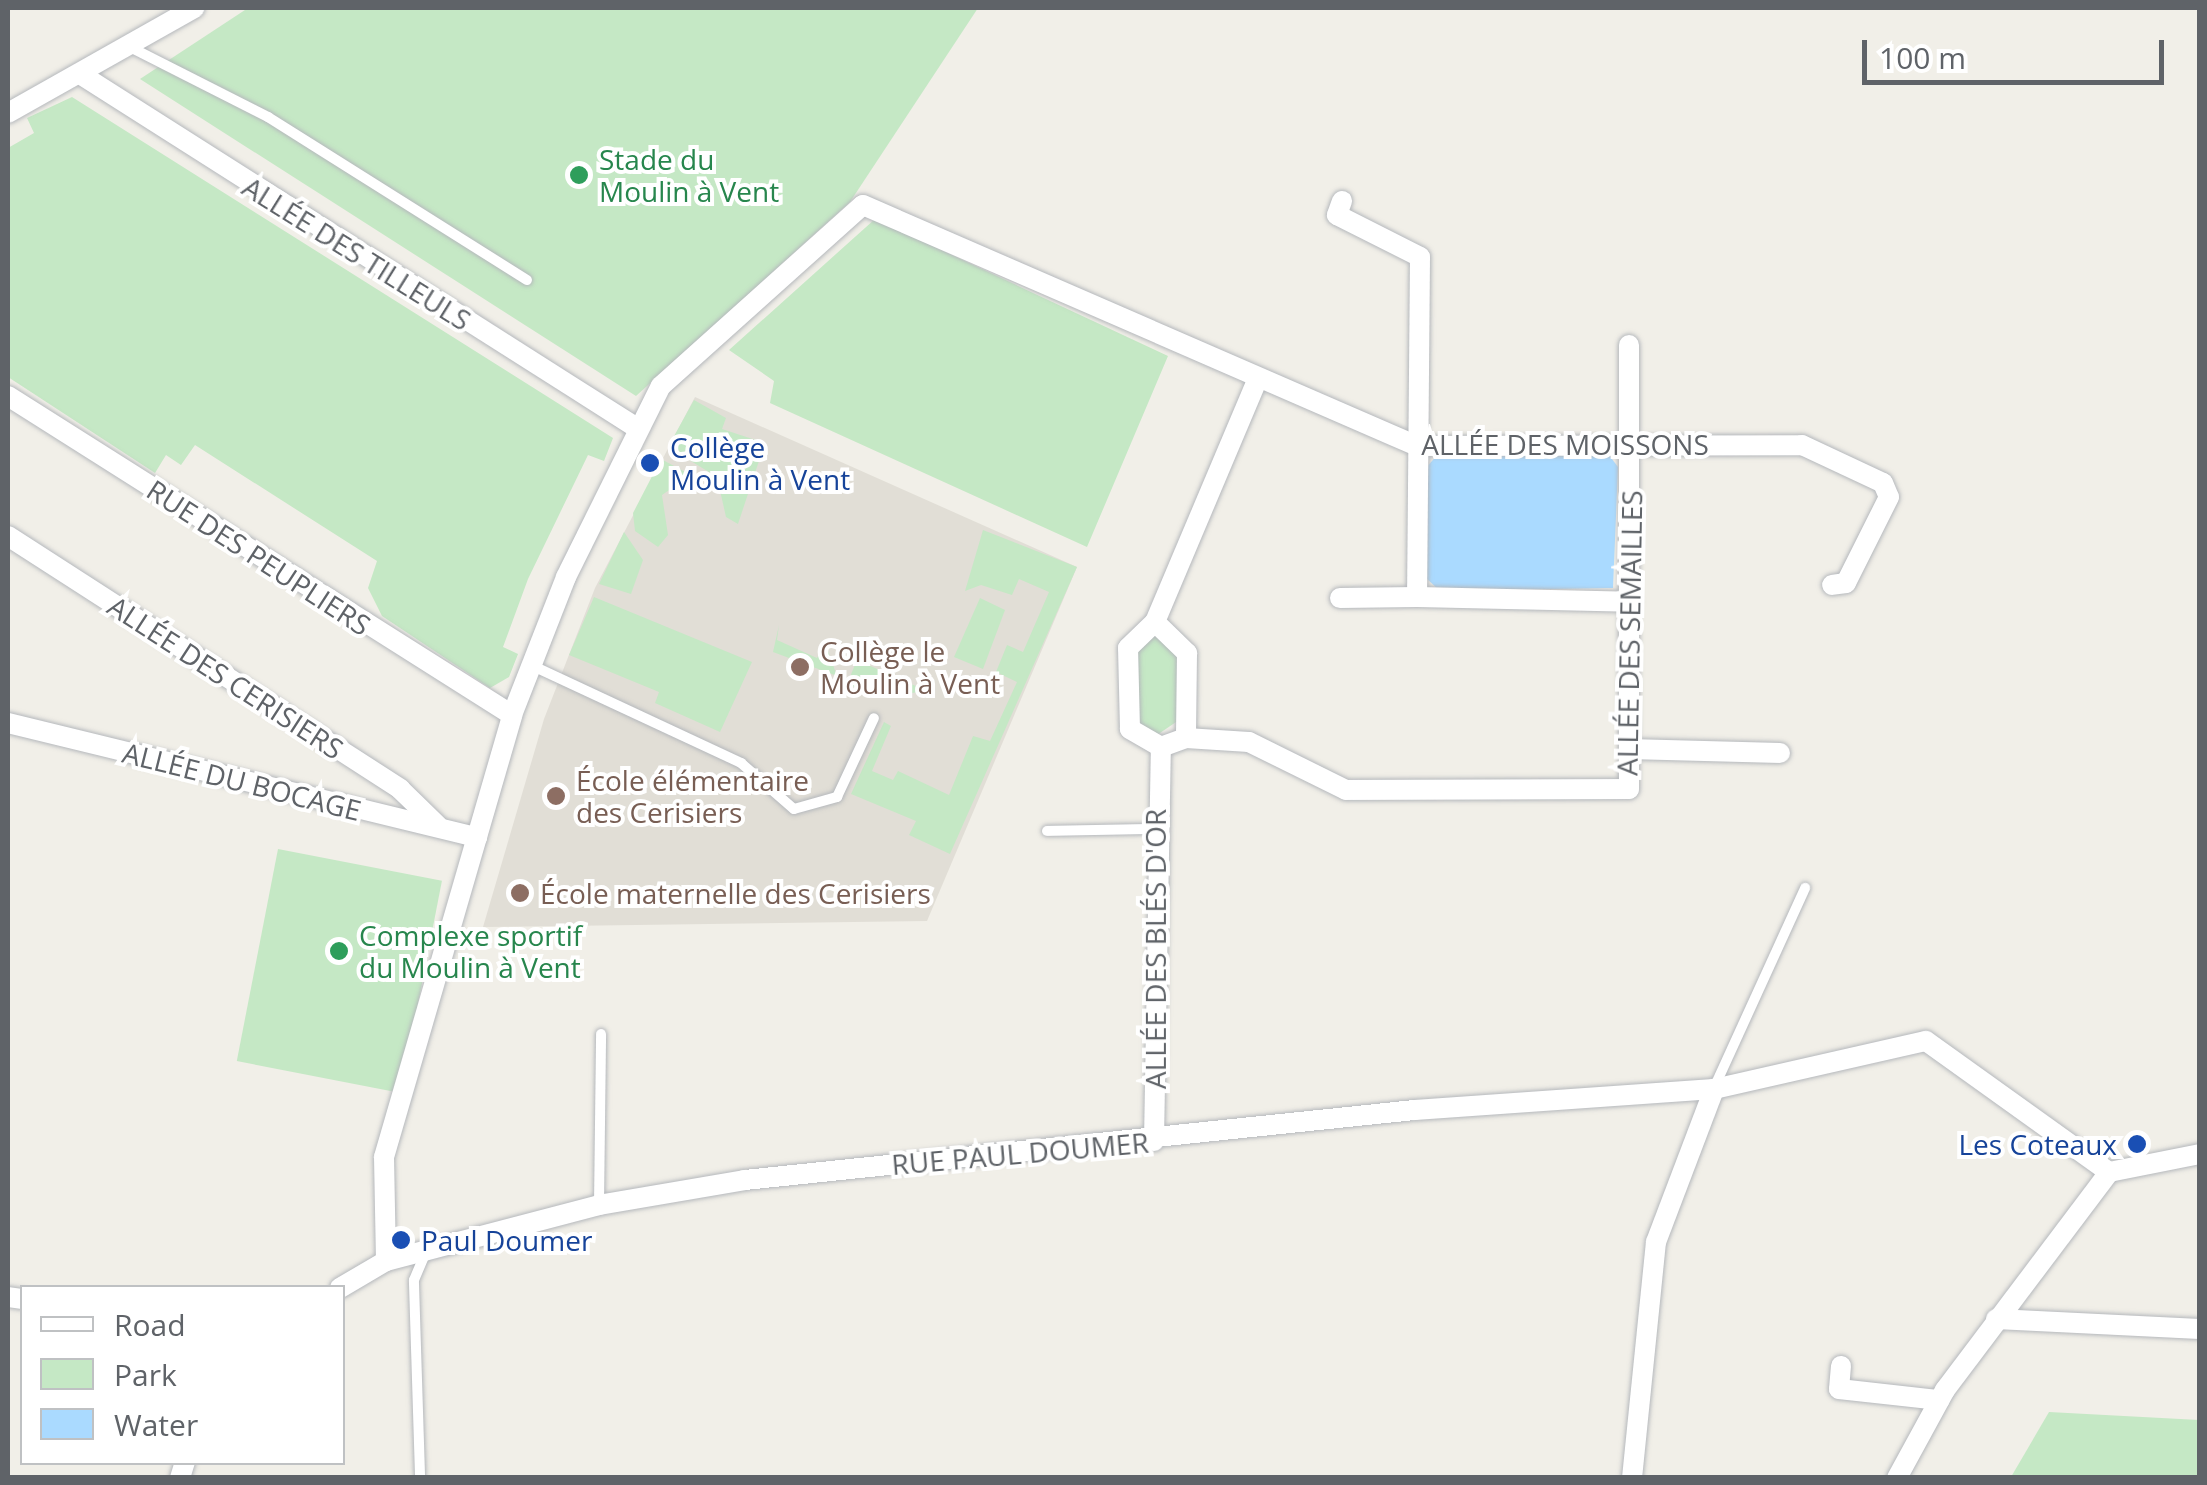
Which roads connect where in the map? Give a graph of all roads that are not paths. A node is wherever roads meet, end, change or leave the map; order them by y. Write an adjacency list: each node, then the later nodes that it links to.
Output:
1 (194, 8): 2 (street)
2 (128, 46): 3 (street); 6 (lane)
3 (80, 74): 4 (street); 10 (street, ALLÉE DES TILLEULS)
4 (8, 114)
5 (1342, 201): 11 (street)
6 (527, 280)
7 (1629, 345): 12 (street, ALLÉE DES SEMAILLES)
8 (1258, 381): 10 (street, ALLÉE DES MOISSONS); 11 (street, ALLÉE DES MOISSONS); 18 (street)
9 (8, 396): 20 (street, RUE DES PEUPLIERS)
10 (637, 428): 19 (street)
11 (1417, 446): 12 (street, ALLÉE DES MOISSONS); 15 (street)
12 (1630, 446): 14 (street, ALLÉE DES MOISSONS); 17 (street, ALLÉE DES SEMAILLES)
13 (8, 536): 27 (street, ALLÉE DES CERISIERS)
14 (1832, 585)
15 (1418, 597): 16 (street); 17 (street)
16 (1340, 598)
17 (1630, 602): 24 (street, ALLÉE DES SEMAILLES)
18 (1156, 622): 23 (street); 25 (street)
19 (533, 666): 20 (street); 21 (lane)
20 (512, 715): 30 (street)
21 (874, 718)
22 (8, 723): 27 (street, ALLÉE DU BOCAGE)
23 (1186, 738): 24 (street, ALLÉE DES SEMAILLES); 25 (street, ALLÉE DES SEMAILLES)
24 (1629, 749): 26 (street)
25 (1159, 753): 28 (street, ALLÉE DES BLÉS D'OR)
26 (1780, 753)
27 (438, 826): 30 (street, ALLÉE DU BOCAGE)
28 (1156, 829): 29 (lane); 34 (street, ALLÉE DES BLÉS D'OR)
29 (1047, 831)
30 (477, 837): 39 (street)
31 (1805, 888): 33 (lane)
32 (601, 1034): 37 (lane)
33 (1714, 1090): 34 (street, RUE PAUL DOUMER); 36 (street, RUE PAUL DOUMER); 46 (street)
34 (1154, 1141): 37 (street, RUE PAUL DOUMER)
35 (2200, 1154): 36 (street)
36 (2109, 1172): 41 (street)
37 (599, 1206): 38 (street, RUE PAUL DOUMER)
38 (424, 1254): 39 (street, RUE PAUL DOUMER); 45 (lane)
39 (386, 1261): 40 (street, RUE PAUL DOUMER)
40 (345, 1285)
41 (1996, 1319): 42 (street); 44 (street)
42 (2200, 1329)
43 (1842, 1366): 44 (street)
44 (1939, 1400): 47 (street)
45 (420, 1475)
46 (1632, 1478)
47 (1897, 1478)

